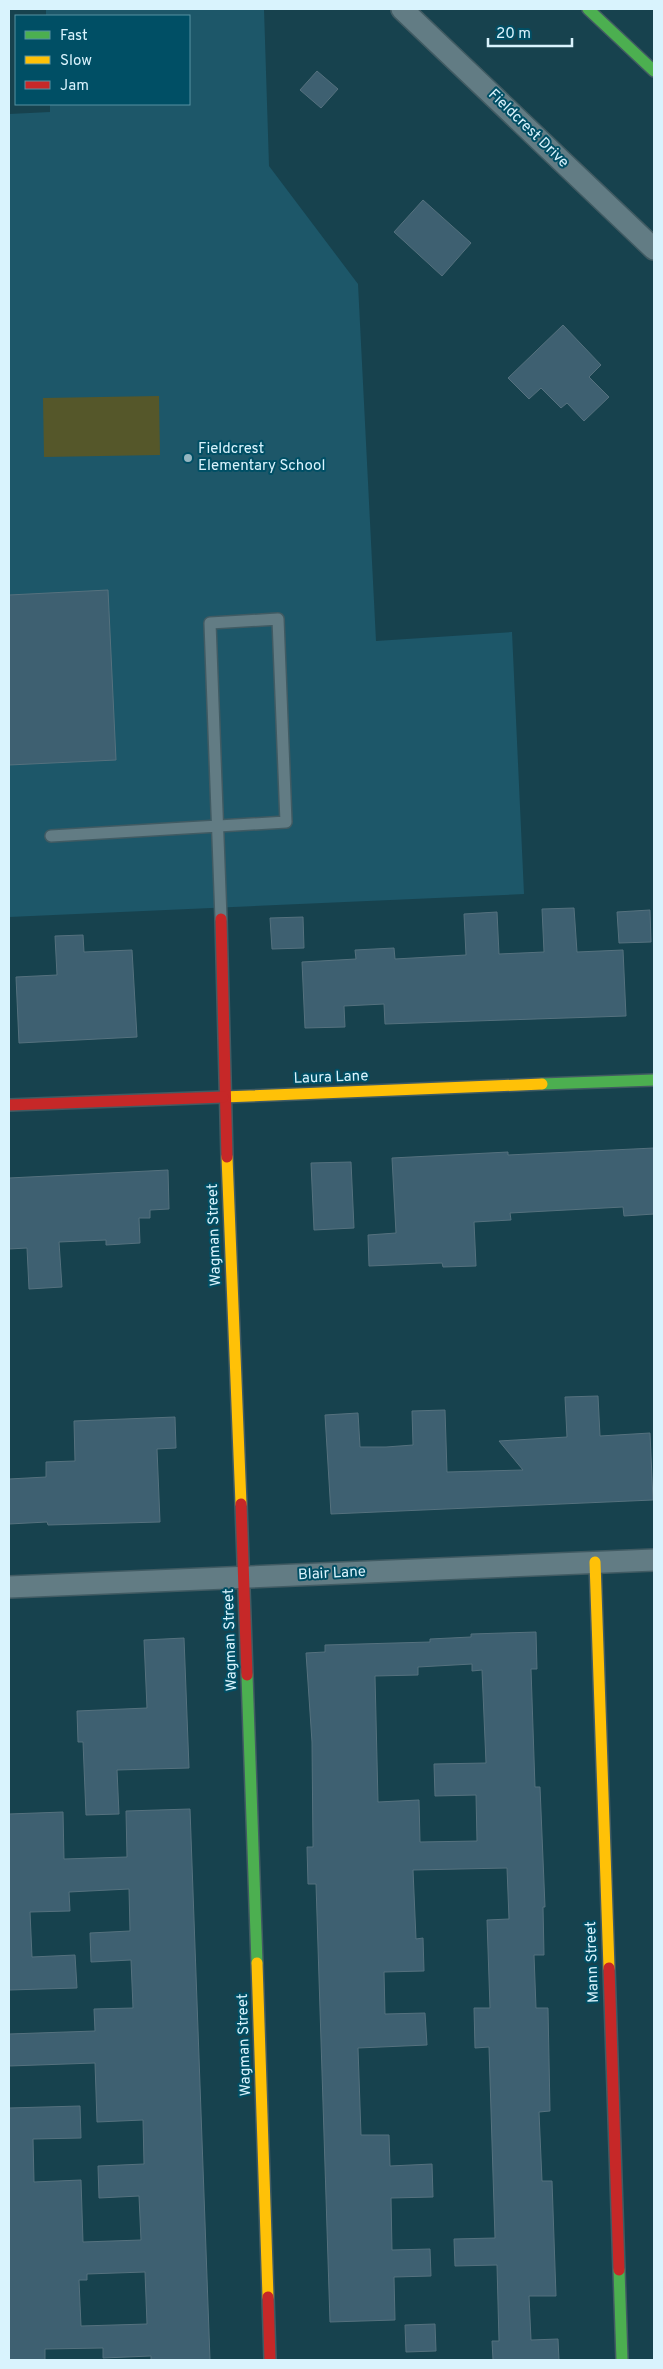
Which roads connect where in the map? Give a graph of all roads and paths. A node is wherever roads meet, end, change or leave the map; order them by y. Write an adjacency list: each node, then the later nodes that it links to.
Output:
1 (402, 9): 4 (street, Fieldcrest Drive)
2 (588, 9): 3 (main road)
3 (654, 71)
4 (654, 249)
5 (218, 826): 5 (lane); 6 (lane); 7 (lane)
6 (51, 836)
7 (221, 919): 9 (main road, Wagman Street)
8 (654, 1080): 9 (main road, Laura Lane)
9 (224, 1097): 10 (main road, Laura Lane); 13 (main road, Wagman Street)
10 (9, 1105)
11 (654, 1560): 12 (street, Blair Lane)
12 (595, 1562): 13 (street, Blair Lane); 16 (main road, Mann Street)
13 (244, 1578): 14 (street, Blair Lane); 15 (main road, Wagman Street)
14 (9, 1587)
15 (270, 2360)
16 (622, 2360)

